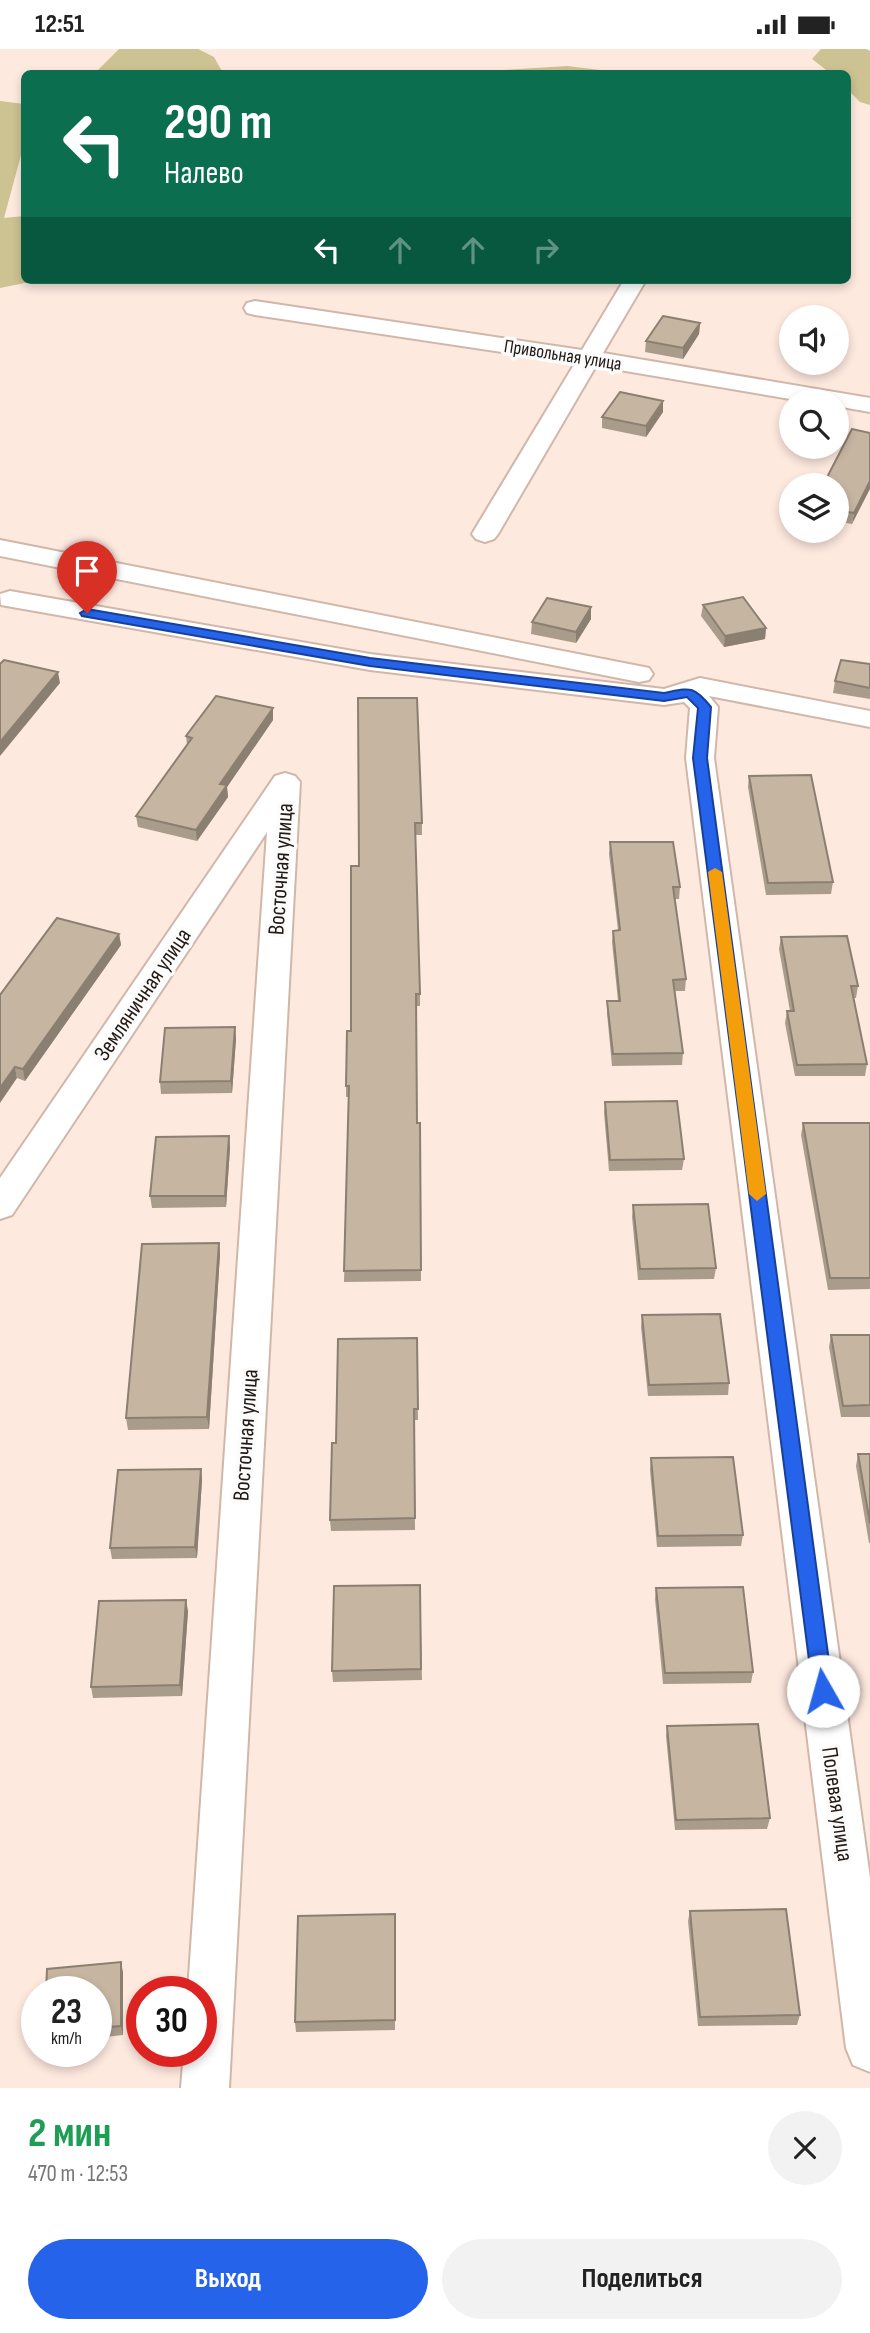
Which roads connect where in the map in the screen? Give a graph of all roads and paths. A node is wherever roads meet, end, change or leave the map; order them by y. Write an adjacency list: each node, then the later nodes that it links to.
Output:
1 (633, 284): 3 (street)
2 (255, 308): 3 (street, Привольная улица)
3 (589, 358): 4 (street, Привольная улица); 5 (street)
4 (870, 405)
5 (485, 534)
6 (0, 548): 8 (street)
7 (10, 599): 8 (street)
8 (695, 689): 9 (street); 12 (street, Полевая улица)
9 (870, 719)
10 (285, 782): 11 (street, Земляничная улица); 13 (street, Восточная улица)
11 (0, 1206)
12 (870, 2047)
13 (205, 2088)

